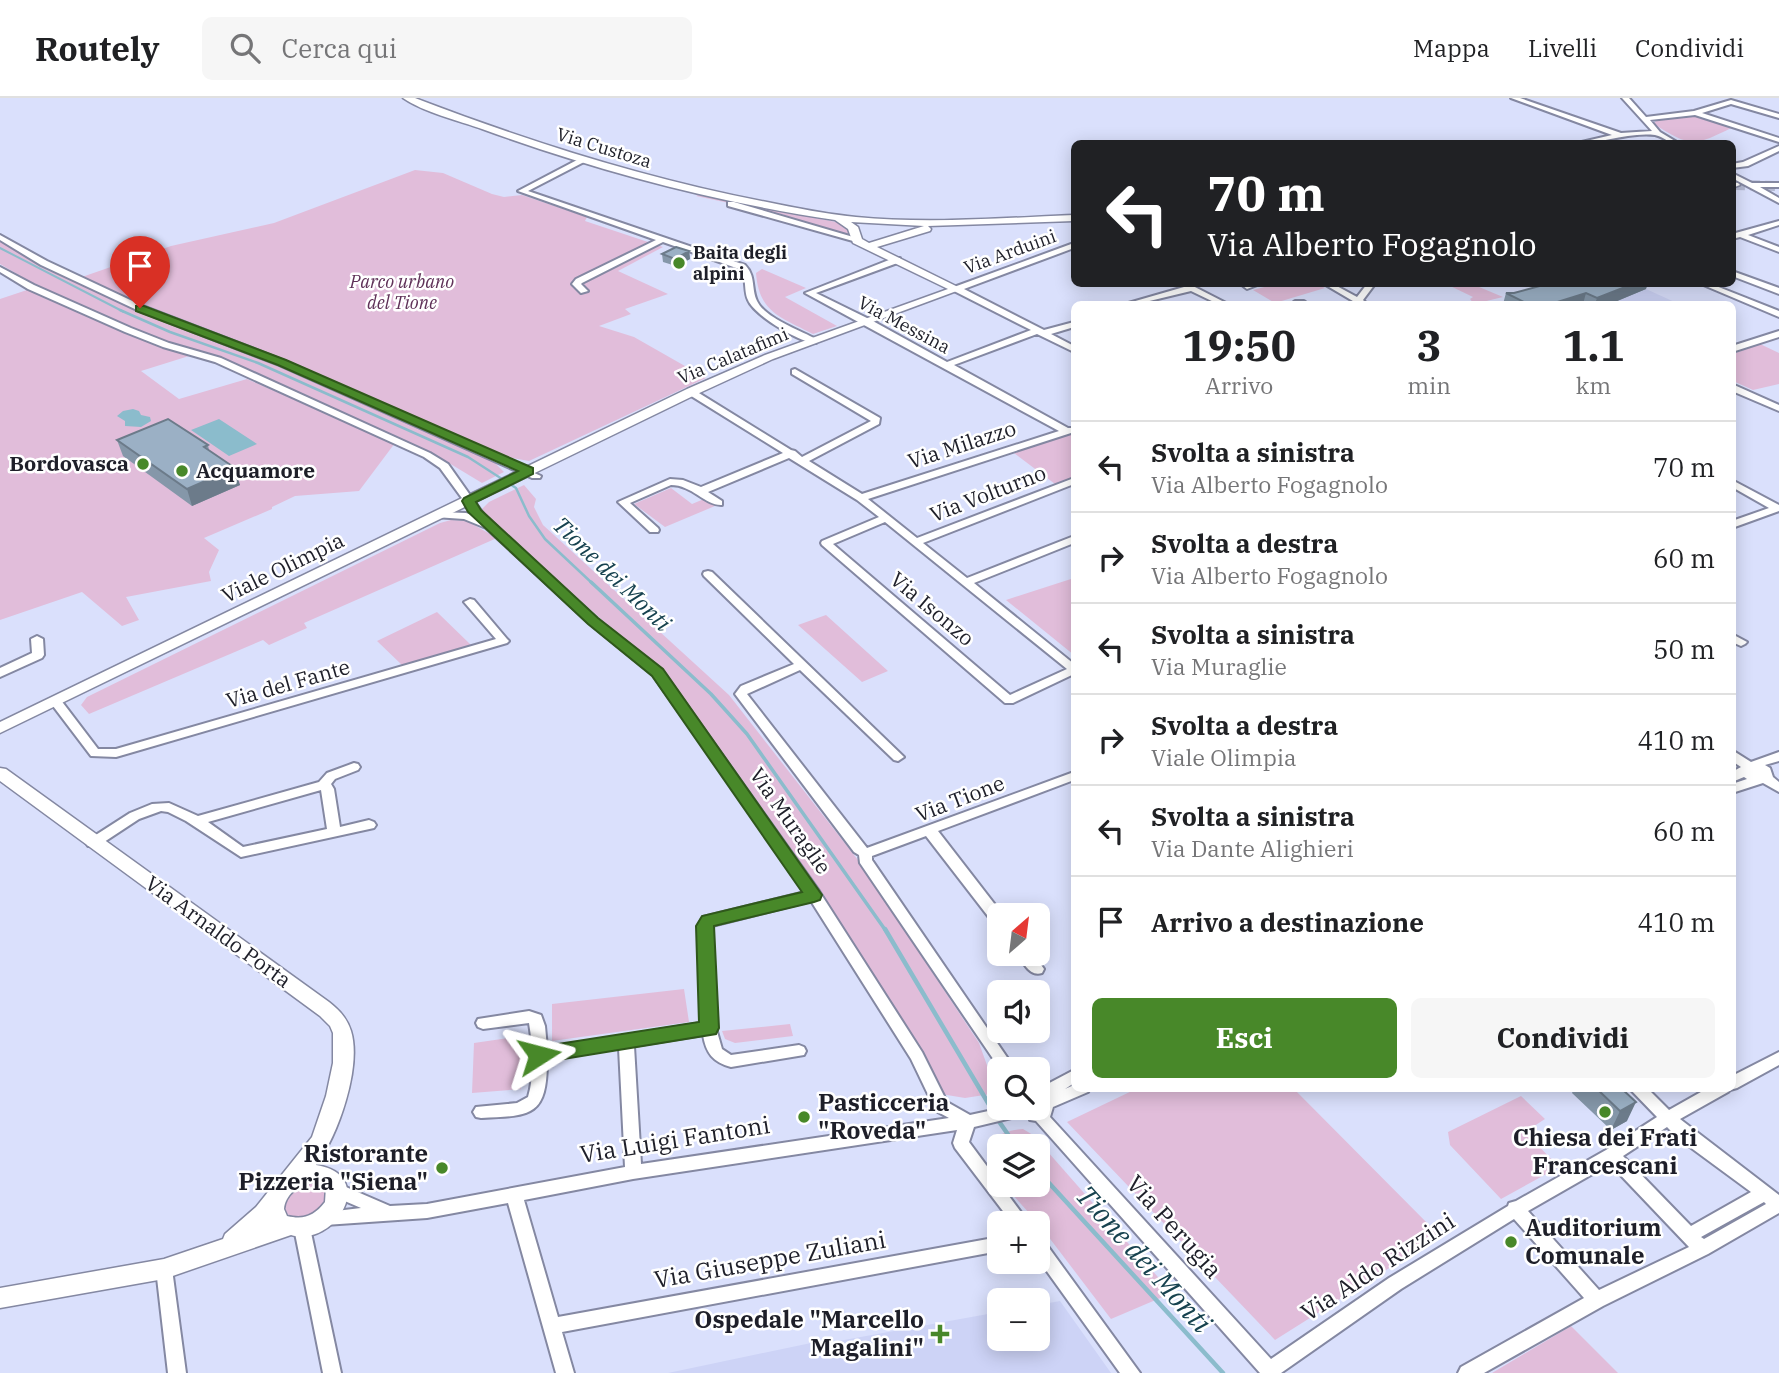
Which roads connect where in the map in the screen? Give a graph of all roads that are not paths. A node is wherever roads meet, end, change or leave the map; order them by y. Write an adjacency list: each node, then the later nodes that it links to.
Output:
1 (407, 98): 20 (main road, Via Custoza)
2 (1514, 98): 8 (street)
3 (1625, 98): 6 (street)
4 (1695, 113): 5 (street); 6 (street); 11 (street)
5 (1779, 116)
6 (1645, 119): 7 (street)
7 (1658, 133): 8 (street); 10 (street)
8 (1620, 135): 9 (street)
9 (1596, 140)
10 (1670, 140)
11 (1779, 140)
12 (1779, 148): 14 (street)
13 (580, 162): 28 (street)
14 (1736, 165)
15 (1736, 182): 16 (street)
16 (1750, 185): 17 (street); 18 (street)
17 (1779, 185)
18 (1779, 201)
19 (731, 204): 25 (street, Via Custoza)
20 (797, 211): 22 (main road, Via Custoza); 25 (main road, Via Custoza)
21 (1071, 218): 23 (main road)
22 (886, 223): 23 (main road, Via Custoza); 25 (main road, Via Custoza); 29 (main road)
23 (974, 223): 29 (main road)
24 (1779, 223): 26 (street)
25 (856, 236): 30 (main road, Via Custoza)
26 (1737, 236): 32 (street)
27 (0, 237): 63 (street)
28 (664, 239): 41 (street); 52 (street)
29 (890, 241): 30 (main road); 33 (main road)
30 (868, 246): 33 (main road, Via Custoza)
31 (1071, 246): 40 (street, Via Arduini)
32 (1779, 250)
33 (895, 259): 40 (main road, Via Custoza); 43 (street, Via Messina)
34 (0, 269): 68 (street)
35 (1736, 275): 42 (street)
36 (1184, 287): 44 (street)
37 (1189, 287): 45 (street)
38 (1333, 287): 46 (street)
39 (1712, 287): 47 (street)
40 (957, 289): 48 (main road, Via Calatafimi); 50 (street, Via Custoza)
41 (584, 291)
42 (1779, 291)
43 (809, 293): 48 (street, Via Messina)
44 (1139, 301)
45 (1218, 301)
46 (1357, 301)
47 (1779, 314)
48 (867, 322): 52 (main road, Via Calatafimi); 55 (street, Via Messina)
49 (1071, 325): 50 (street)
50 (1042, 332): 53 (street, Via Custoza); 55 (street)
51 (1779, 334): 54 (street)
52 (813, 341): 58 (main road, Via Calatafimi)
53 (1071, 347)
54 (1736, 348)
55 (946, 365): 60 (street, Via Messina)
56 (795, 372): 62 (street)
57 (1736, 389): 59 (street)
58 (691, 392): 61 (street, Via Isonzo); 63 (main road, Via Calatafimi)
59 (1779, 408)
60 (1071, 430): 67 (street, Via Milazzo)
61 (792, 453): 62 (street, Via Isonzo); 66 (street)
62 (803, 460): 67 (street, Via Isonzo)
63 (532, 473): 68 (main road, Viale Olimpia)
64 (1071, 482): 77 (street, Via Volturno)
65 (1736, 485): 70 (street)
66 (701, 491): 69 (street); 75 (street)
67 (862, 498): 72 (street, Via Isonzo)
68 (468, 501): 71 (main road, Viale Olimpia); 74 (street)
69 (718, 503)
70 (1778, 508): 73 (street)
71 (439, 515): 74 (street, Via Muraglie); 86 (main road, Viale Olimpia)
72 (886, 518): 77 (street, Via Isonzo); 84 (street, Via Isonzo)
73 (1736, 524)
74 (489, 526): 107 (street, Via Muraglie)
75 (654, 530)
76 (1071, 539): 79 (street)
77 (915, 542): 79 (street, Via Isonzo)
78 (708, 574): 82 (street)
79 (966, 582): 83 (street, Via Isonzo)
80 (470, 602): 86 (street, Via del Fante)
81 (37, 639): 85 (street)
82 (801, 665): 91 (street); 106 (street)
83 (1071, 668)
84 (1071, 671)
85 (0, 673)
86 (56, 702): 87 (main road, Viale Olimpia); 88 (main road, Viale Olimpia)
87 (0, 716)
88 (0, 728)
89 (1779, 756): 93 (street)
90 (1736, 757): 93 (street)
91 (898, 758)
92 (354, 767): 98 (street)
93 (1749, 767): 95 (street); 96 (street)
94 (0, 773): 105 (main road, Via Arnaldo Porta)
95 (1736, 775)
96 (1768, 775): 99 (street); 100 (street)
97 (1071, 780): 103 (street, Via Tione)
98 (323, 785): 101 (street); 104 (street)
99 (1736, 787)
100 (1779, 788)
101 (196, 821): 104 (street); 105 (street)
102 (369, 825): 104 (street)
103 (930, 831): 106 (street, Via Tione); 108 (street)
104 (334, 832)
105 (93, 843): 130 (main road, Via Arnaldo Porta)
106 (866, 853): 116 (street)
107 (814, 895): 112 (street); 129 (street, Via Muraglie)
108 (987, 905)
109 (1035, 966): 110 (street)
110 (1037, 969)
111 (484, 1023): 115 (street)
112 (709, 1028): 113 (street); 114 (street)
113 (626, 1042): 115 (street); 132 (street)
114 (799, 1051)
115 (539, 1055): 125 (street)
116 (1000, 1057)
117 (1779, 1058): 119 (street)
118 (1071, 1078): 123 (street)
119 (1736, 1082)
120 (1071, 1092): 124 (street)
121 (1640, 1092): 127 (street)
122 (1716, 1092): 127 (street)
123 (1050, 1093)
124 (1050, 1099)
125 (481, 1112)
126 (987, 1117): 129 (street, Via Luigi Fantoni)
127 (1668, 1118): 131 (street, Via Aldo Rizzini); 135 (street)
128 (1043, 1120): 153 (street, Via Perugia)
129 (968, 1122): 132 (street, Via Luigi Fantoni); 140 (street)
130 (322, 1137): 133 (main road, Via Arnaldo Porta); 134 (main road, Via Arnaldo Porta)
131 (1612, 1154): 139 (street, Via Aldo Rizzini); 144 (street)
132 (633, 1172): 136 (street, Via Luigi Fantoni)
133 (290, 1180): 134 (main road, Via Luigi Fantoni); 137 (main road)
134 (334, 1184): 141 (street, Via Luigi Fantoni); 142 (main road)
135 (1765, 1193): 138 (street); 144 (street)
136 (514, 1194): 141 (street, Via Luigi Fantoni); 152 (street)
137 (274, 1202): 143 (main road); 147 (main road)
138 (1779, 1204): 146 (street)
139 (1515, 1208): 151 (street); 153 (street, Via Aldo Rizzini)
140 (1012, 1211)
141 (390, 1213): 142 (street)
142 (326, 1218): 143 (main road)
143 (295, 1227): 147 (main road); 155 (street)
144 (1689, 1235): 146 (street)
145 (987, 1246): 152 (street, Via Giuseppe Zuliani)
146 (1702, 1248): 151 (street)
147 (220, 1251): 149 (main road)
148 (1050, 1262): 157 (street)
149 (164, 1269): 150 (main road); 154 (street)
150 (0, 1298)
151 (1597, 1300): 158 (street)
152 (551, 1326): 156 (street)
153 (1271, 1371)
154 (177, 1373)
155 (332, 1373)
156 (565, 1373)
157 (1131, 1373)
158 (1467, 1373)

